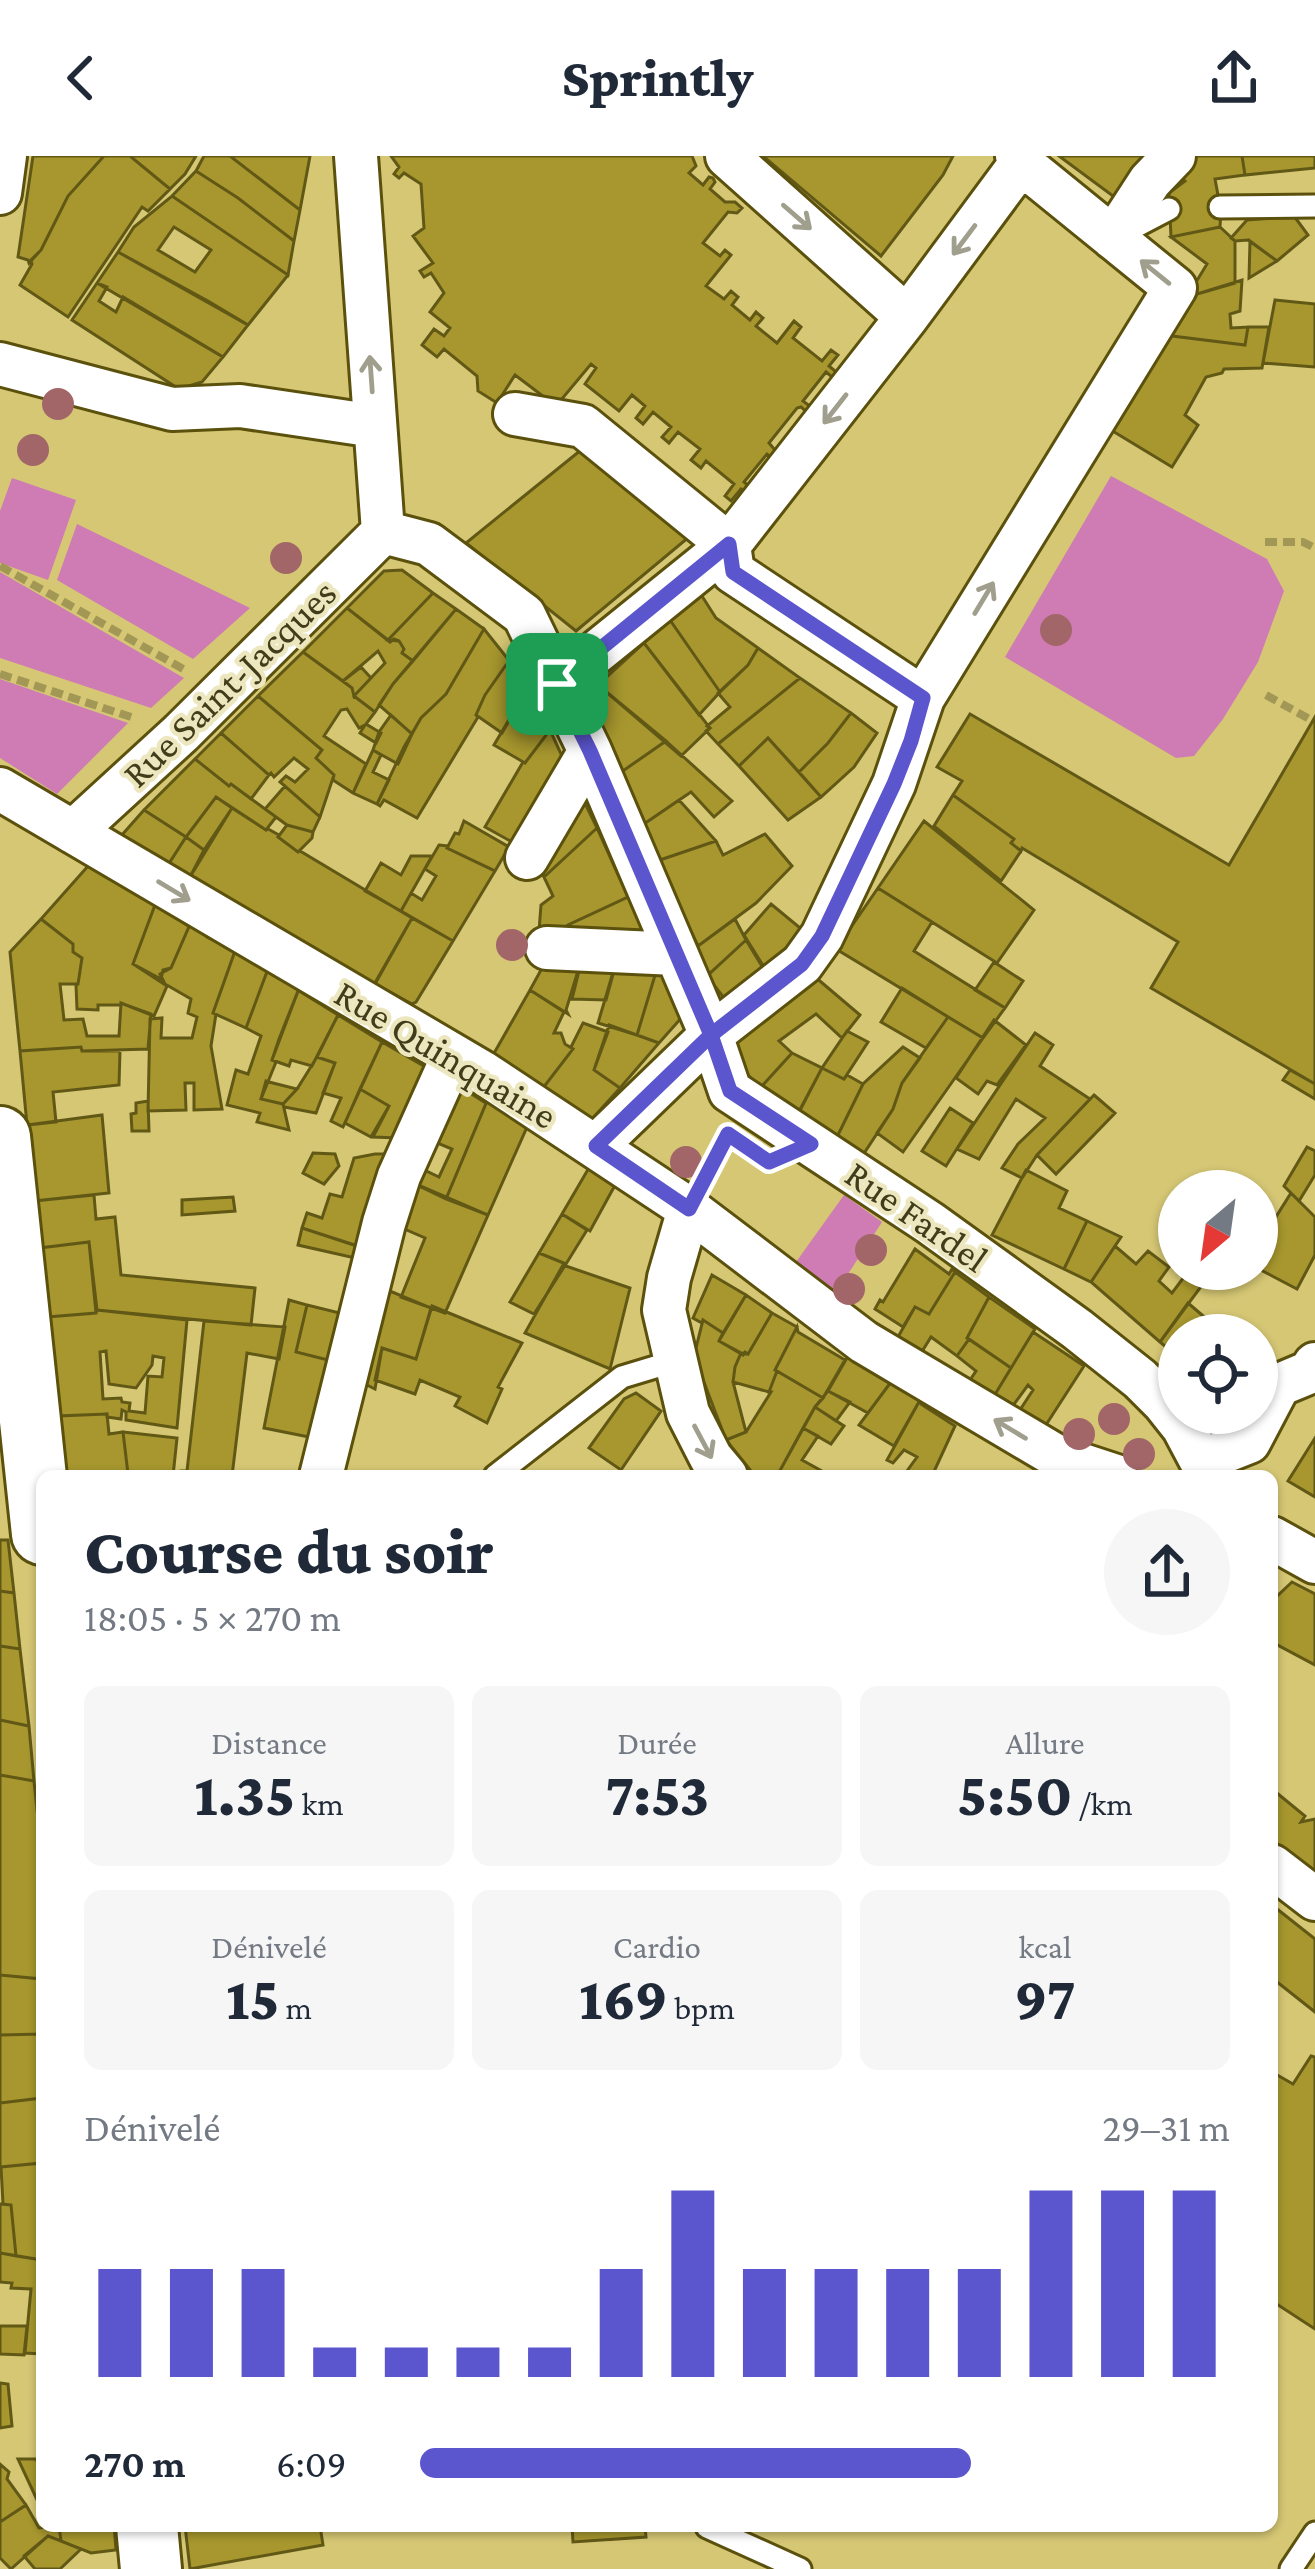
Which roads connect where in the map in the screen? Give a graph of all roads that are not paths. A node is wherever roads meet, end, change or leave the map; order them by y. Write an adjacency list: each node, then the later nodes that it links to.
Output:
1 (5, 156): 6 (street)
2 (356, 156): 14 (street, one-way to 2)
3 (727, 156): 11 (street, one-way to 11)
4 (1174, 156): 10 (street)
5 (1019, 160): 10 (street); 11 (street, one-way to 11)
6 (0, 193)
7 (1315, 206): 8 (lane)
8 (1220, 207)
9 (1169, 209): 10 (lane)
10 (1113, 238): 18 (street, one-way to 10)
11 (907, 317): 16 (street, one-way to 16)
12 (0, 364): 14 (street)
13 (515, 414): 16 (street)
14 (375, 426): 15 (street)
15 (383, 532): 17 (street, Rue Fardel); 21 (street, Rue Saint-Jacques)
16 (729, 544): 17 (street); 18 (street)
17 (557, 684): 19 (street, Rue Fardel)
18 (923, 698): 25 (street)
19 (590, 751): 22 (street); 24 (street, Rue Fardel)
20 (0, 789): 21 (street, Rue Quinquaine)
21 (73, 832): 26 (street, Rue Quinquaine, one-way to 26)
22 (527, 858)
23 (547, 948): 24 (street)
24 (676, 954): 25 (street, Rue Fardel)
25 (711, 1035): 28 (street); 32 (street, Rue Fardel)
26 (453, 1056): 28 (street, Rue Quinquaine); 33 (street)
27 (0, 1137): 37 (street)
28 (596, 1146): 29 (street, Rue Quinquaine)
29 (689, 1209): 30 (street); 36 (street, Rue Quinquaine, one-way to 29)
30 (675, 1360): 34 (lane); 35 (street, one-way to 35)
31 (1315, 1364): 32 (street, Rue Fardel)
32 (1205, 1468)
33 (322, 1470)
34 (503, 1470)
35 (721, 1470)
36 (1098, 1470)
37 (36, 1477)
38 (1278, 1871): 39 (street)
39 (1315, 1899)
40 (148, 2532): 43 (street)
41 (718, 2532): 44 (lane)
42 (1315, 2534): 45 (lane)
43 (152, 2569)
44 (800, 2569)
45 (1291, 2569)

